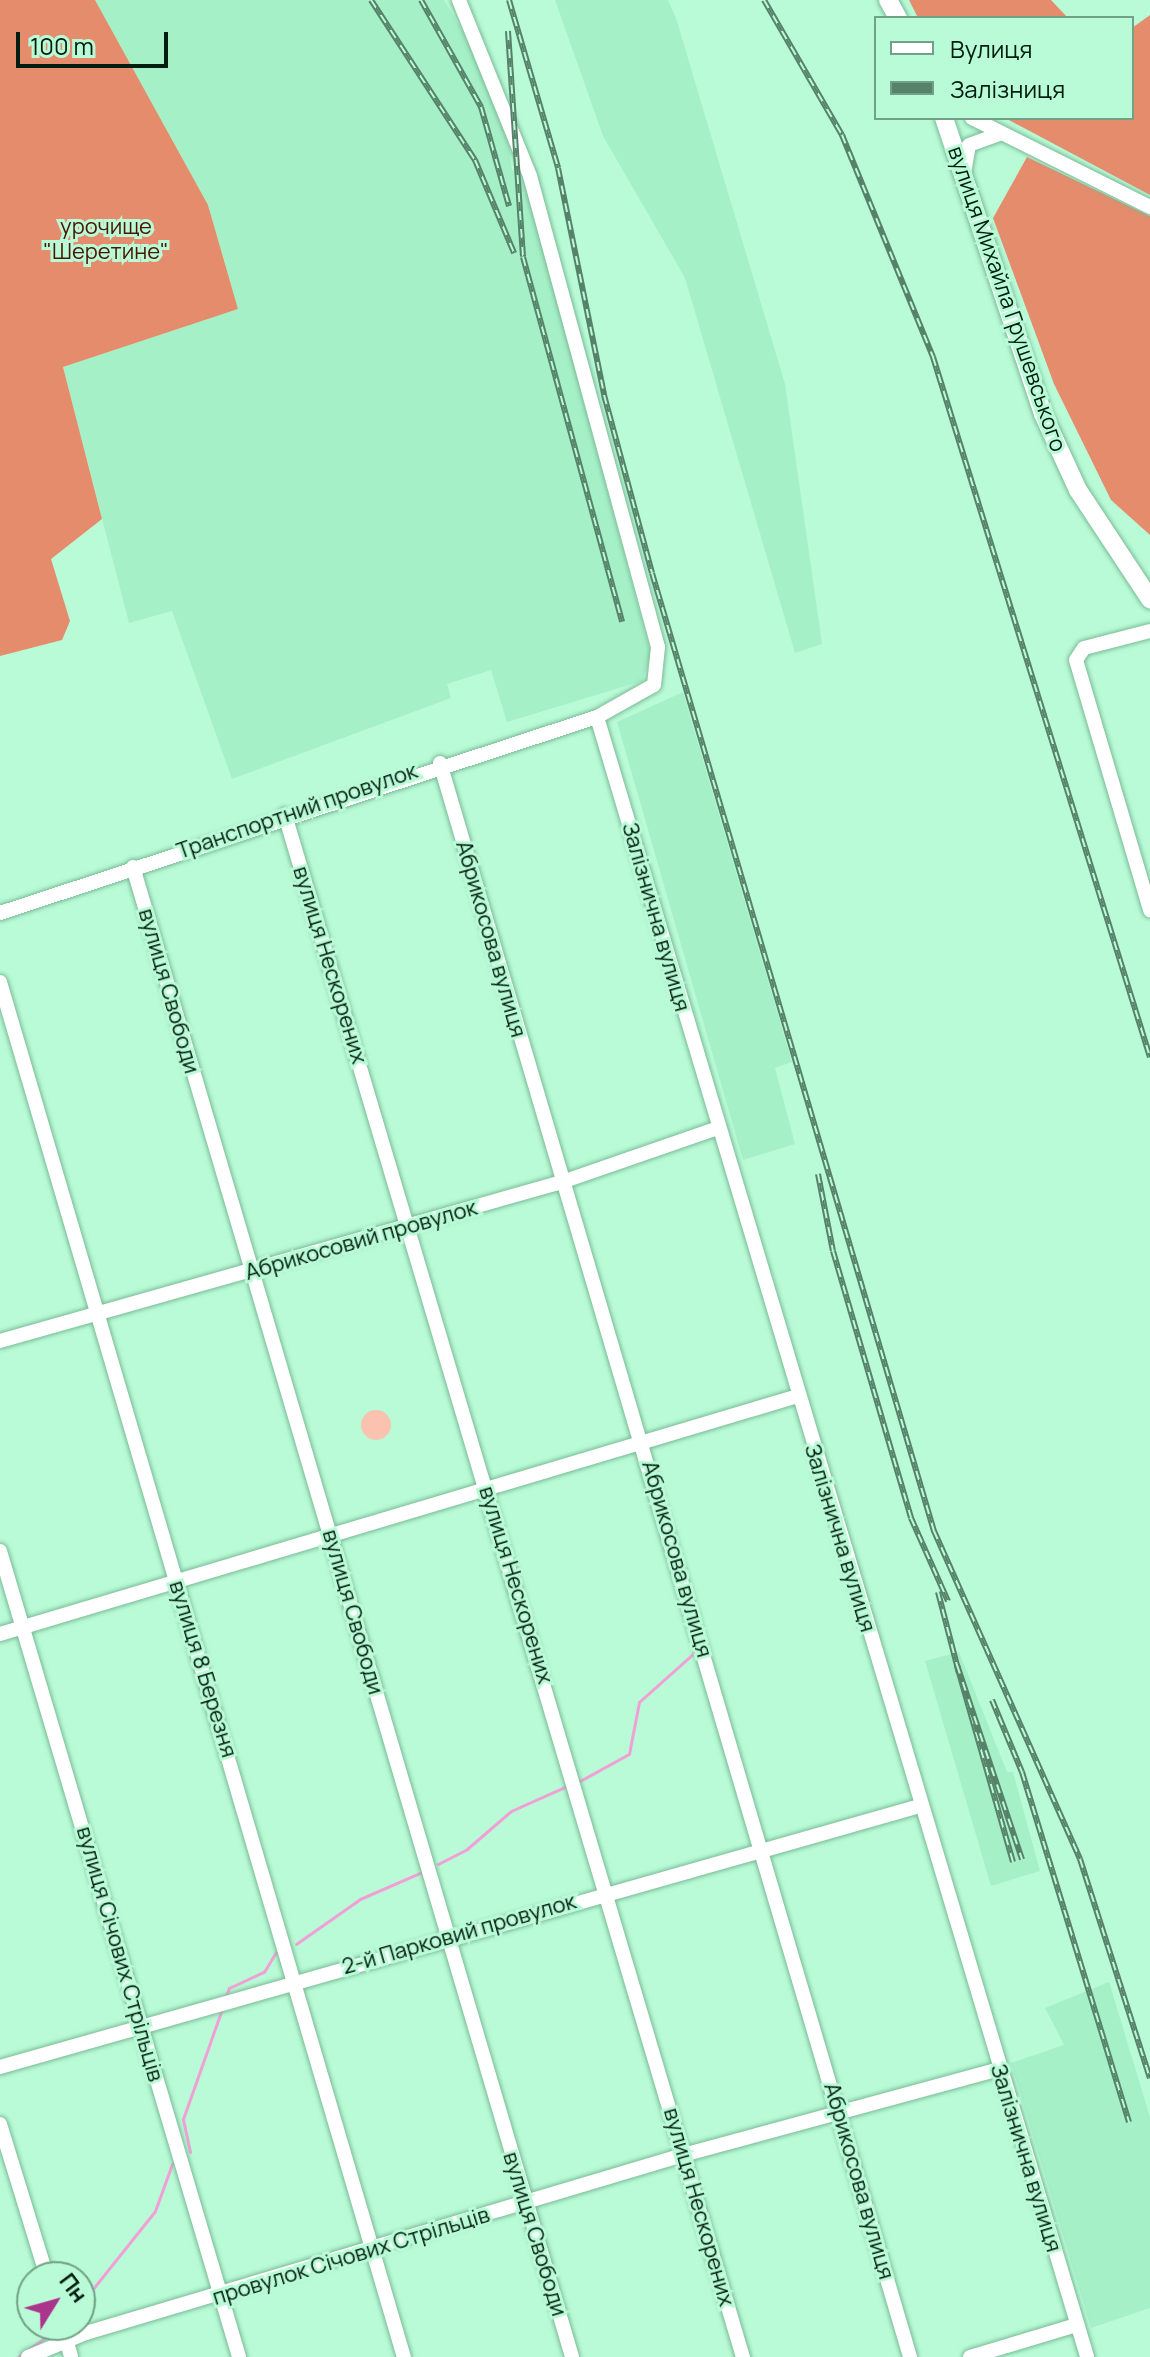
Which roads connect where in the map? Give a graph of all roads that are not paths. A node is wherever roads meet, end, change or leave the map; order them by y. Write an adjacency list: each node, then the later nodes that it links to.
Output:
1 (459, 0): 9 (street, Транспортний провулок)
2 (945, 120): 5 (main road, вулиця Михайла Грушевського)
3 (976, 120): 4 (street)
4 (1006, 135): 5 (street); 6 (street)
5 (964, 177): 7 (main road, вулиця Михайла Грушевського)
6 (1150, 207)
7 (1150, 599)
8 (1150, 631): 13 (street)
9 (597, 717): 10 (street, Транспортний провулок); 16 (street, Залізнична вулиця)
10 (440, 763): 11 (street, Транспортний провулок); 17 (street, Абрикосова вулиця)
11 (285, 815): 12 (street, Транспортний провулок); 18 (street, вулиця Нескорених)
12 (133, 867): 14 (street, Транспортний провулок); 19 (street, вулиця Свободи)
13 (1150, 910)
14 (0, 913)
15 (0, 982): 20 (street, вулиця 8 Березня)
16 (718, 1128): 17 (street, Абрикосовий провулок); 22 (street, Залізнична вулиця)
17 (562, 1182): 18 (street, Абрикосовий провулок); 23 (street, Абрикосова вулиця)
18 (409, 1228): 19 (street, Абрикосовий провулок); 24 (street, вулиця Нескорених)
19 (251, 1271): 20 (street, Абрикосовий провулок); 25 (street, вулиця Свободи)
20 (96, 1315): 21 (street, Абрикосовий провулок); 27 (street, вулиця 8 Березня)
21 (0, 1341)
22 (798, 1396): 23 (street); 30 (street, Залізнична вулиця)
23 (642, 1443): 24 (street); 31 (street, Абрикосова вулиця)
24 (488, 1491): 25 (street); 32 (street, вулиця Нескорених)
25 (329, 1532): 27 (street); 33 (street, вулиця Свободи)
26 (0, 1551): 28 (street, вулиця Січових Стрільців)
27 (176, 1580): 28 (street); 34 (street, вулиця 8 Березня)
28 (24, 1626): 29 (street); 35 (street, вулиця Січових Стрільців)
29 (0, 1634)
30 (920, 1806): 31 (street, 2-й Парковий провулок); 37 (street, Залізнична вулиця)
31 (762, 1849): 32 (street, 2-й Парковий провулок); 38 (street, Абрикосова вулиця)
32 (607, 1891): 33 (street, 2-й Парковий провулок); 40 (street, вулиця Нескорених)
33 (449, 1936): 34 (street, 2-й Парковий провулок); 41 (street, вулиця Свободи)
34 (296, 1981): 35 (street, 2-й Парковий провулок); 42 (street, вулиця 8 Березня)
35 (142, 2026): 36 (street, 2-й Парковий провулок); 44 (street, вулиця Січових Стрільців)
36 (0, 2067)
37 (999, 2069): 38 (street, провулок Січових Стрільців); 45 (street, Залізнична вулиця)
38 (838, 2111): 40 (street, провулок Січових Стрільців); 52 (street, Абрикосова вулиця)
39 (0, 2124): 43 (street)
40 (683, 2155): 41 (street, провулок Січових Стрільців); 51 (street, вулиця Нескорених)
41 (526, 2202): 42 (street, провулок Січових Стрільців); 50 (street, вулиця Свободи)
42 (373, 2250): 44 (street, провулок Січових Стрільців); 49 (street, вулиця 8 Березня)
43 (42, 2261)
44 (221, 2296): 46 (street, провулок Січових Стрільців); 48 (street, вулиця Січових Стрільців)
45 (1077, 2325): 53 (street); 54 (street, Залізнична вулиця)
46 (69, 2350): 47 (street, провулок Січових Стрільців)
47 (28, 2357)
48 (239, 2357)
49 (404, 2357)
50 (572, 2357)
51 (743, 2357)
52 (910, 2357)
53 (970, 2357)
54 (1087, 2357)

